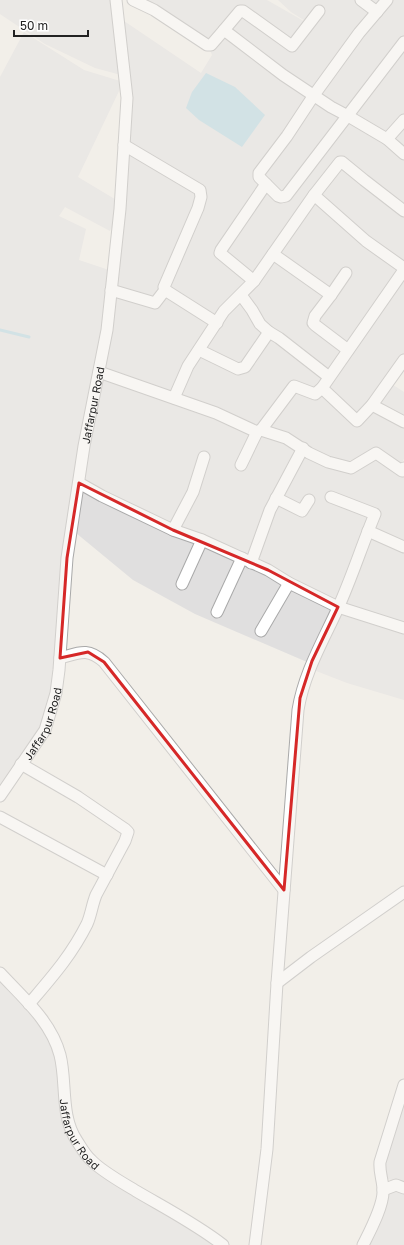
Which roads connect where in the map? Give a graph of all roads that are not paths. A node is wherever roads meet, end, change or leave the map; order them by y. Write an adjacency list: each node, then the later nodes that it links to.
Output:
1 (116, 0): 15 (street, Jaffarpur Road)
2 (134, 0): 6 (street)
3 (160, 0): 6 (street)
4 (361, 0): 8 (street)
5 (387, 0): 8 (street)
6 (154, 10): 9 (street)
7 (319, 11): 9 (street)
8 (377, 12): 11 (street)
9 (224, 30): 11 (street)
10 (404, 42): 12 (street)
11 (314, 95): 12 (street); 17 (street)
12 (348, 116): 14 (street); 17 (street)
13 (404, 120): 14 (street)
14 (387, 140): 16 (street)
15 (124, 145): 24 (street, Jaffarpur Road); 25 (street)
16 (404, 154)
17 (266, 184): 23 (street)
18 (314, 195): 19 (street); 20 (street); 21 (street)
19 (404, 210)
20 (272, 254): 23 (street); 27 (street)
21 (404, 269): 31 (street)
22 (346, 272): 27 (street)
23 (254, 281): 26 (street)
24 (111, 290): 25 (street); 33 (street, Jaffarpur Road)
25 (165, 290): 28 (street)
26 (241, 295): 28 (street); 29 (street)
27 (331, 295): 31 (street)
28 (217, 323): 30 (street)
29 (269, 332): 30 (street); 34 (street)
30 (199, 350): 36 (street)
31 (348, 350): 34 (street)
32 (404, 360): 37 (street)
33 (99, 372): 36 (street); 44 (street, Jaffarpur Road)
34 (329, 377): 35 (street)
35 (322, 388): 37 (street); 39 (street)
36 (174, 398): 39 (street)
37 (372, 405): 38 (street)
38 (404, 422)
39 (259, 431): 40 (street); 42 (street)
40 (302, 448): 43 (street); 46 (street)
41 (204, 457): 48 (street)
42 (241, 465)
43 (404, 468)
44 (79, 483): 48 (street); 59 (street, Jaffarpur Road)
45 (332, 497): 49 (street)
46 (276, 498): 47 (street); 52 (street)
47 (309, 500)
48 (173, 530): 50 (street)
49 (368, 531): 51 (street); 55 (street)
50 (202, 540): 52 (street); 54 (street)
51 (404, 547)
52 (247, 560): 53 (street); 56 (street)
53 (289, 583): 55 (street); 58 (street)
54 (182, 584)
55 (338, 607): 57 (street); 64 (street)
56 (217, 612)
57 (404, 628)
58 (261, 631)
59 (60, 658): 60 (street, Jaffarpur Road); 64 (street)
60 (21, 764): 61 (street, Jaffarpur Road); 63 (street)
61 (0, 796)
62 (0, 817): 63 (street)
63 (107, 875): 68 (street)
64 (284, 890): 67 (street)
65 (404, 892): 67 (street)
66 (0, 973): 68 (street, Jaffarpur Road)
67 (277, 983): 74 (street)
68 (29, 1004): 73 (street, Jaffarpur Road)
69 (404, 1085): 70 (street)
70 (400, 1116): 72 (street)
71 (404, 1188): 72 (street)
72 (384, 1190): 75 (street)
73 (223, 1245)
74 (255, 1245)
75 (363, 1245)

